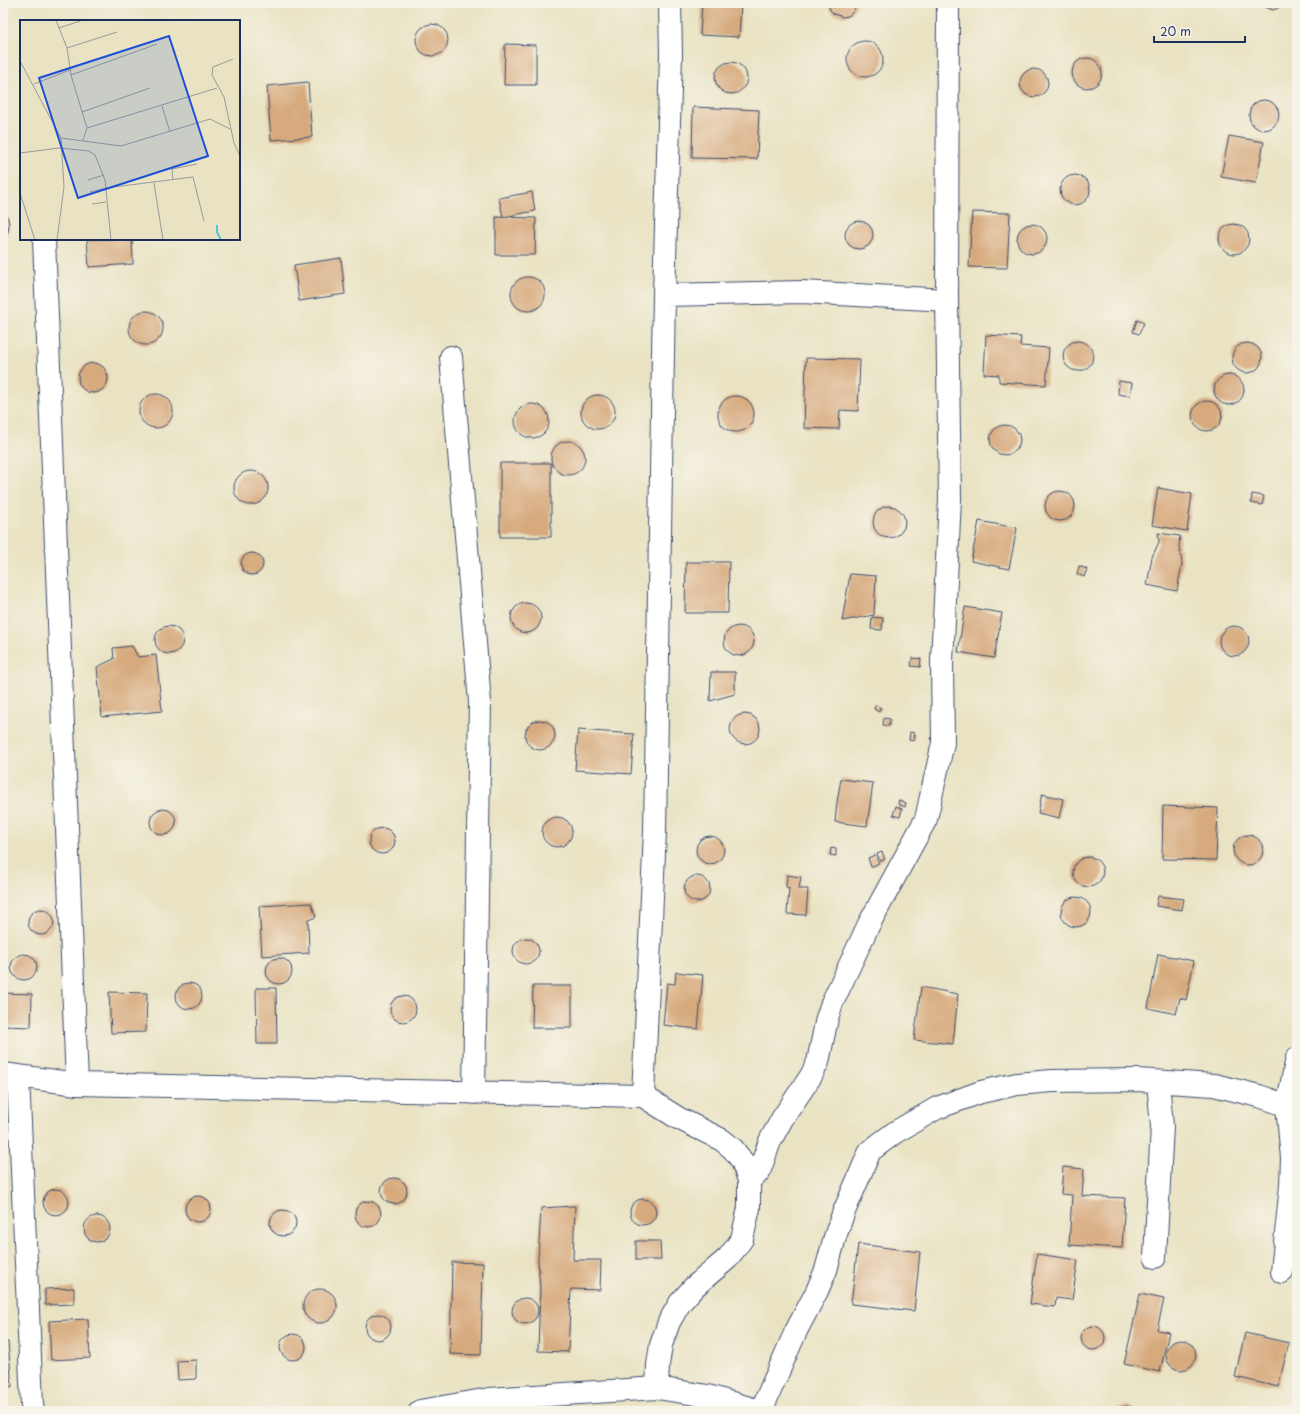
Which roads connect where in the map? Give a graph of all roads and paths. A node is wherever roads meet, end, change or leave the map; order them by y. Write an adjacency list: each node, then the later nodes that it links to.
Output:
1 (670, 3): 4 (street)
2 (948, 3): 5 (street)
3 (44, 240): 10 (street)
4 (664, 294): 5 (street); 12 (street)
5 (947, 300): 14 (street)
6 (451, 357): 11 (street)
7 (1297, 1058): 13 (street)
8 (11, 1075): 10 (street); 18 (street)
9 (1158, 1082): 13 (street); 15 (street); 20 (street)
10 (77, 1084): 11 (street)
11 (474, 1093): 12 (street)
12 (643, 1096): 14 (street)
13 (1292, 1108): 16 (street)
14 (750, 1180): 17 (street)
15 (1155, 1257)
16 (1282, 1272)
17 (657, 1388): 19 (street); 20 (street)
18 (33, 1411)
19 (420, 1411)
20 (760, 1411)

